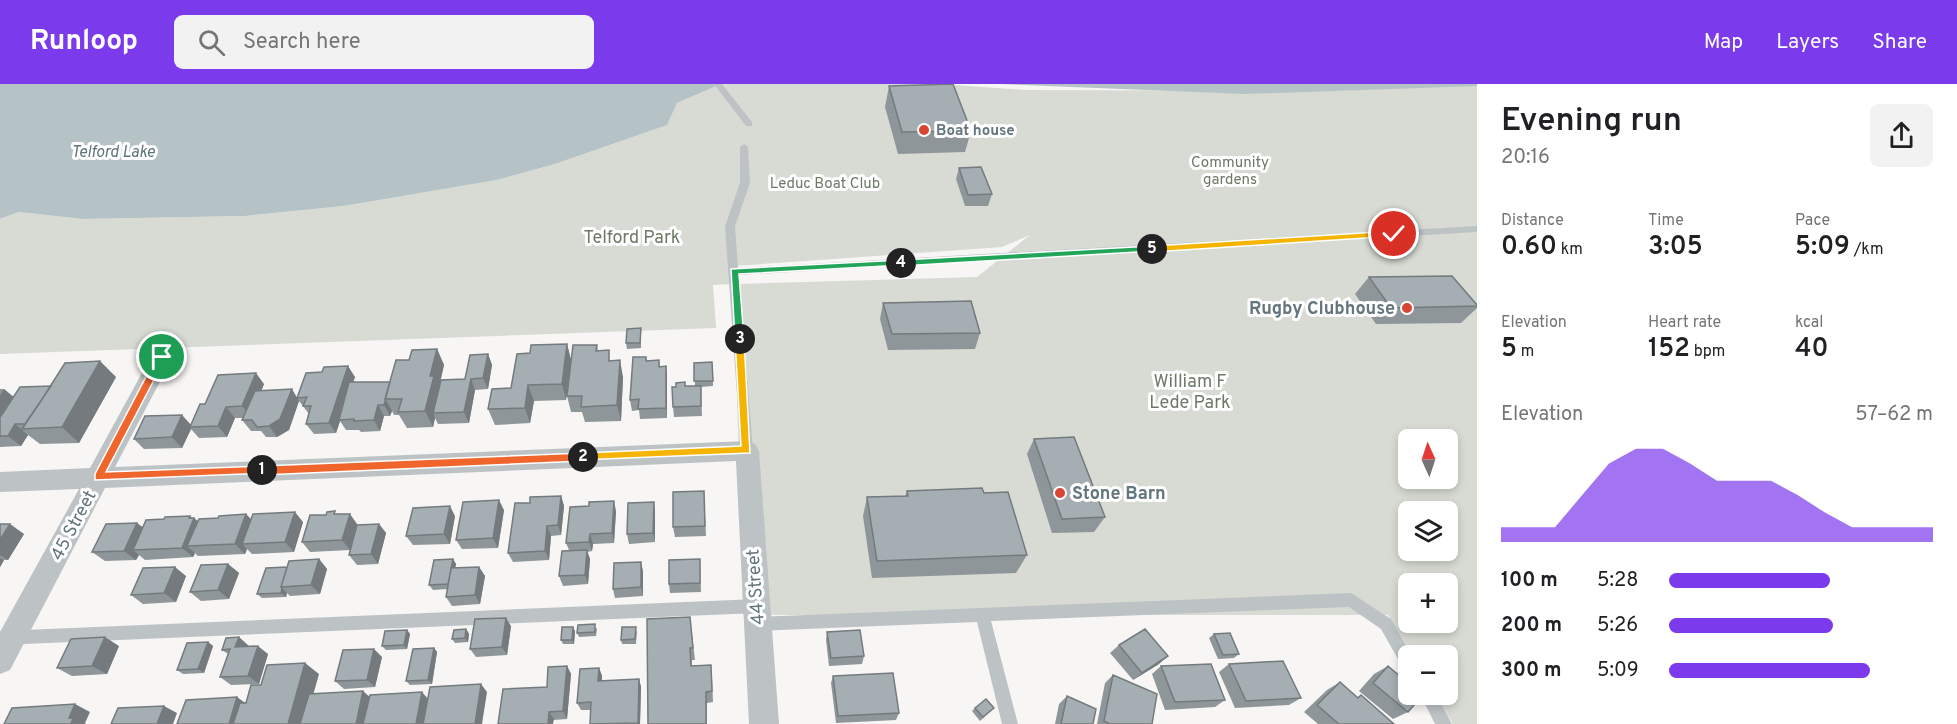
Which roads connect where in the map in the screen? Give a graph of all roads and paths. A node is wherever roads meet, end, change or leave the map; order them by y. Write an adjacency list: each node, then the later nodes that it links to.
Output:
1 (718, 84): 2 (lane)
2 (749, 124)
3 (744, 147): 5 (lane)
4 (1477, 229): 5 (lane)
5 (734, 272): 7 (lane)
6 (162, 357): 8 (street, 45 Street)
7 (747, 450): 8 (street); 10 (street, 44 Street)
8 (99, 477): 9 (street); 12 (street, 45 Street)
9 (0, 482)
10 (757, 615): 11 (lane); 12 (lane); 16 (street, 44 Street)
11 (981, 615): 13 (lane); 17 (lane)
12 (7, 637): 14 (street, 45 Street)
13 (1398, 645)
14 (0, 660)
15 (1433, 705): 18 (lane)
16 (764, 724)
17 (1010, 724)
18 (1444, 724)

